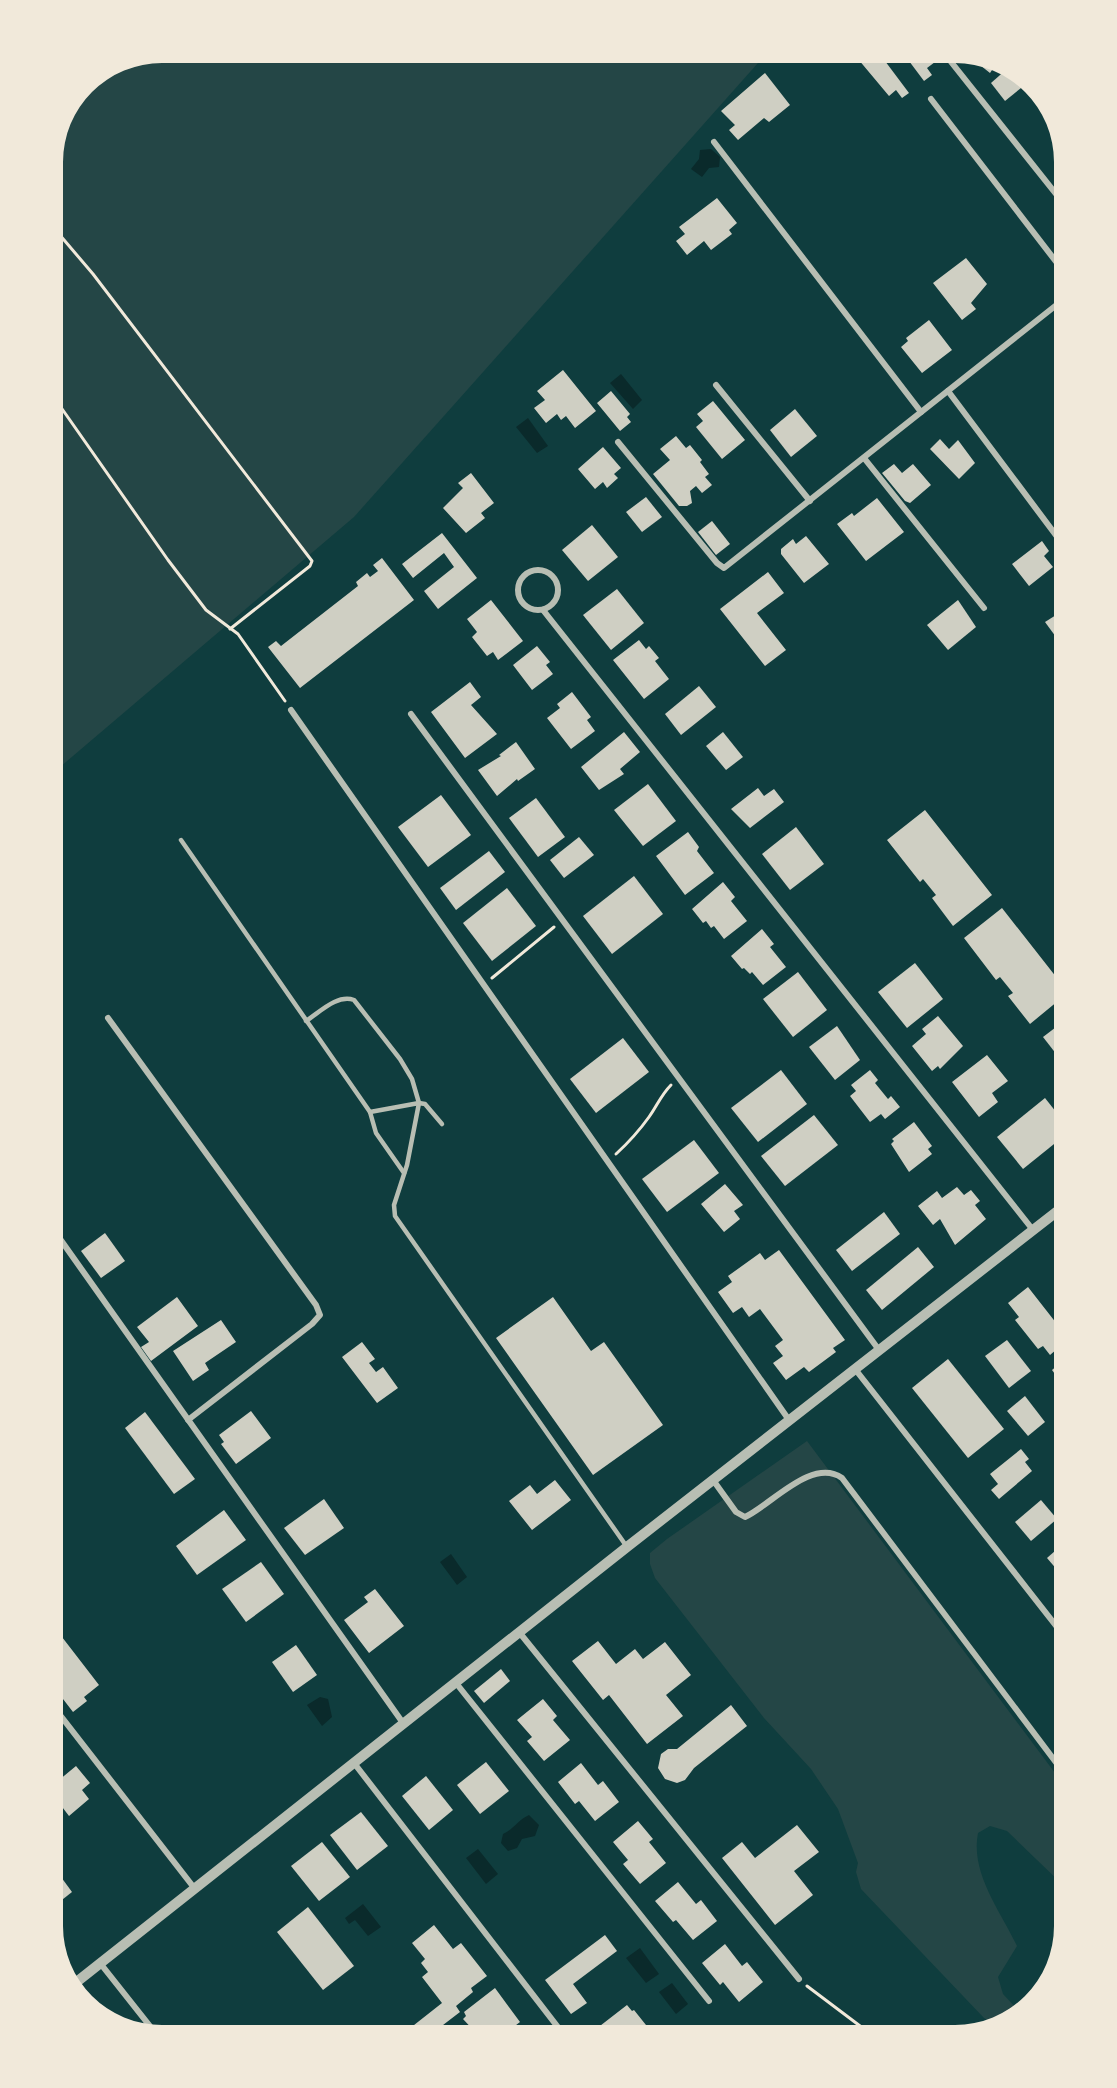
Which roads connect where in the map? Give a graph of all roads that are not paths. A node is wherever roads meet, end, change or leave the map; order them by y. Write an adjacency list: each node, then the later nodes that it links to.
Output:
1 (952, 63): 4 (street)
2 (931, 99): 5 (street)
3 (714, 142): 9 (street)
4 (1054, 190)
5 (1054, 258)
6 (1054, 308): 8 (street)
7 (716, 385): 12 (street)
8 (948, 391): 9 (street); 13 (street)
9 (921, 412): 11 (street)
10 (618, 441): 12 (street)
11 (864, 458): 12 (street); 14 (street)
12 (810, 501)
13 (1054, 531)
14 (984, 609)
15 (543, 610): 15 (street); 26 (street)
16 (291, 710): 31 (street)
17 (411, 714): 28 (street)
18 (181, 840): 20 (lane)
19 (108, 1018): 30 (street)
20 (306, 1021): 21 (lane); 22 (lane)
21 (419, 1103): 22 (lane); 23 (lane); 24 (lane)
22 (370, 1112): 24 (lane)
23 (442, 1124)
24 (404, 1173): 33 (lane)
25 (1054, 1214): 26 (street)
26 (1033, 1230): 28 (street)
27 (63, 1243): 30 (street)
28 (879, 1350): 29 (street)
29 (855, 1369): 31 (street); 34 (street)
30 (188, 1420): 38 (street)
31 (789, 1420): 32 (street)
32 (712, 1480): 33 (street); 39 (street)
33 (627, 1547): 35 (street)
34 (1054, 1622)
35 (519, 1632): 36 (street); 43 (street)
36 (456, 1683): 38 (street); 45 (street)
37 (63, 1720): 41 (street)
38 (403, 1723): 40 (street)
39 (1054, 1758)
40 (354, 1762): 41 (street); 47 (street)
41 (195, 1889): 42 (street)
42 (100, 1963): 44 (street); 46 (street)
43 (799, 1979)
44 (79, 1980)
45 (709, 2001)
46 (148, 2024)
47 (556, 2025)

